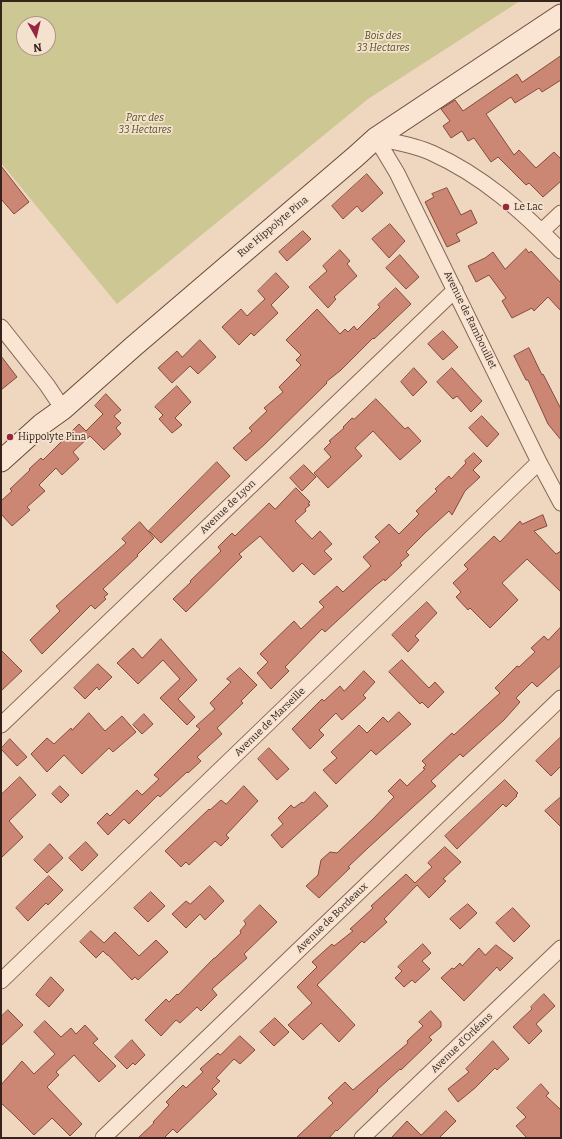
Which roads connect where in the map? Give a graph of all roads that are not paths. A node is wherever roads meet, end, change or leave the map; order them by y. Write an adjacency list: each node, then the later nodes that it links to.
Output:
1 (561, 15): 2 (main road, Rue Hippolyte Pina)
2 (376, 138): 4 (street); 6 (street, Avenue de Rambouillet); 8 (main road, Rue Hippolyte Pina)
3 (561, 213): 4 (street)
4 (542, 231): 5 (street)
5 (561, 251)
6 (455, 290): 10 (street, Avenue de Rambouillet); 13 (street, Avenue de Lyon)
7 (1, 327): 8 (street)
8 (63, 409): 9 (main road, Rue Hippolyte Pina)
9 (1, 461)
10 (539, 462): 11 (street, Avenue de Rambouillet); 15 (street, Avenue de Marseille)
11 (560, 500)
12 (561, 698): 16 (street, Avenue de Bordeaux)
13 (1, 725)
14 (561, 948): 17 (street, Avenue d'Orléans)
15 (1, 981)
16 (104, 1138)
17 (362, 1138)

